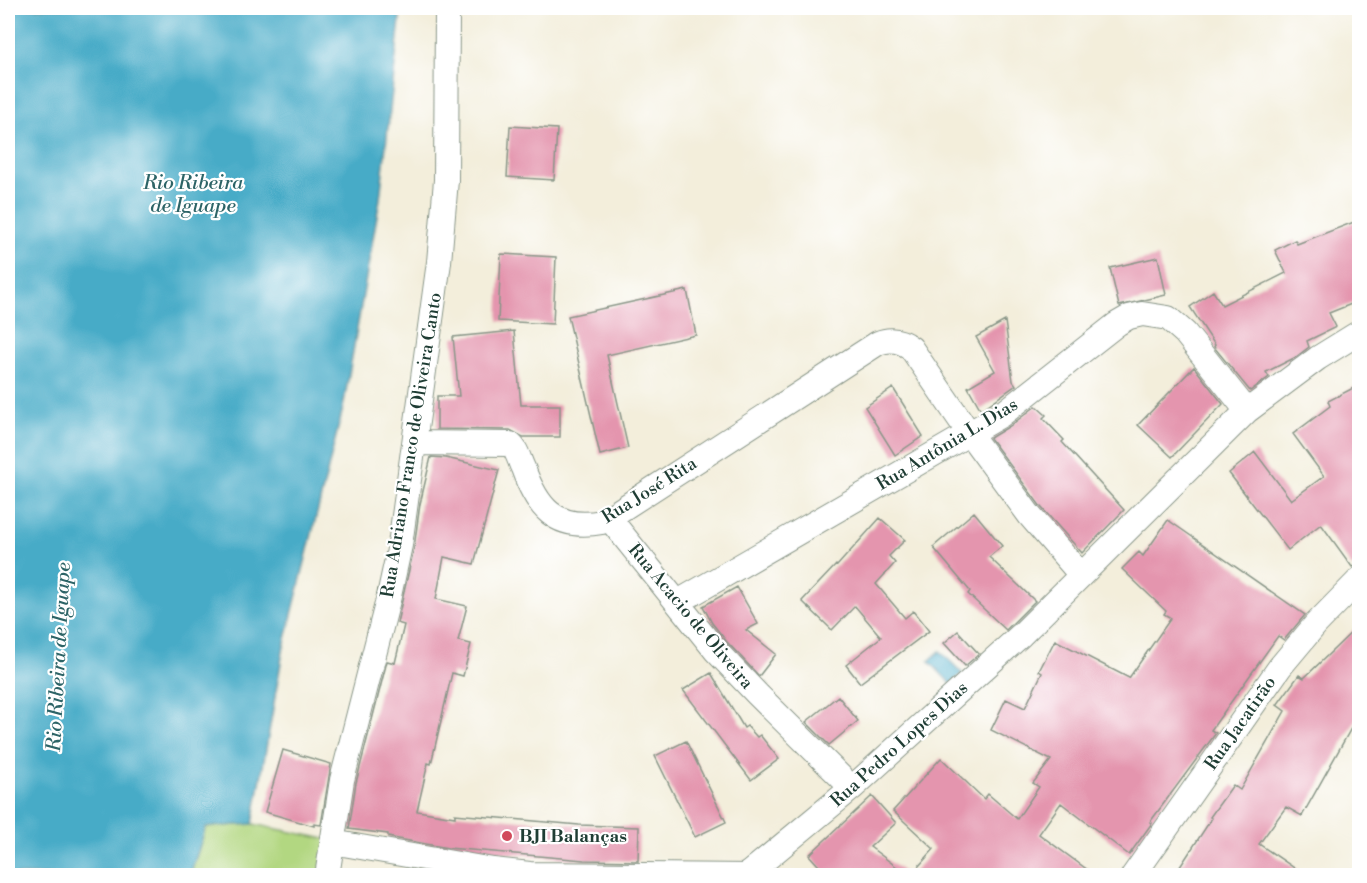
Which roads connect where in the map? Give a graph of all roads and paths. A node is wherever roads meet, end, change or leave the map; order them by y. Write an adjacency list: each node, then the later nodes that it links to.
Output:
1 (447, 8): 5 (street, Rua Adriano Franco de Oliveira Canto)
2 (1359, 332): 3 (street, Rua Pedro Lopes Dias)
3 (1247, 411): 4 (street, Rua Antônia L. Dias); 7 (street, Rua Pedro Lopes Dias)
4 (969, 433): 6 (street, Rua José Rita); 7 (street); 9 (street, Rua Antônia L. Dias)
5 (414, 443): 6 (street, Rua José Rita); 11 (street, Rua Adriano Franco de Oliveira Canto)
6 (609, 518): 9 (street, Rua Acacio de Oliveira)
7 (1081, 575): 10 (street, Rua Pedro Lopes Dias)
8 (1359, 579): 14 (street, Rua Jacatirão)
9 (678, 602): 10 (street, Rua Acacio de Oliveira)
10 (852, 788): 12 (street, Rua Pedro Lopes Dias)
11 (332, 842): 12 (street, Rua Pedro Lopes Dias); 13 (street, Rua Adriano Franco de Oliveira Canto)
12 (751, 875)
13 (327, 876)
14 (1133, 876)

